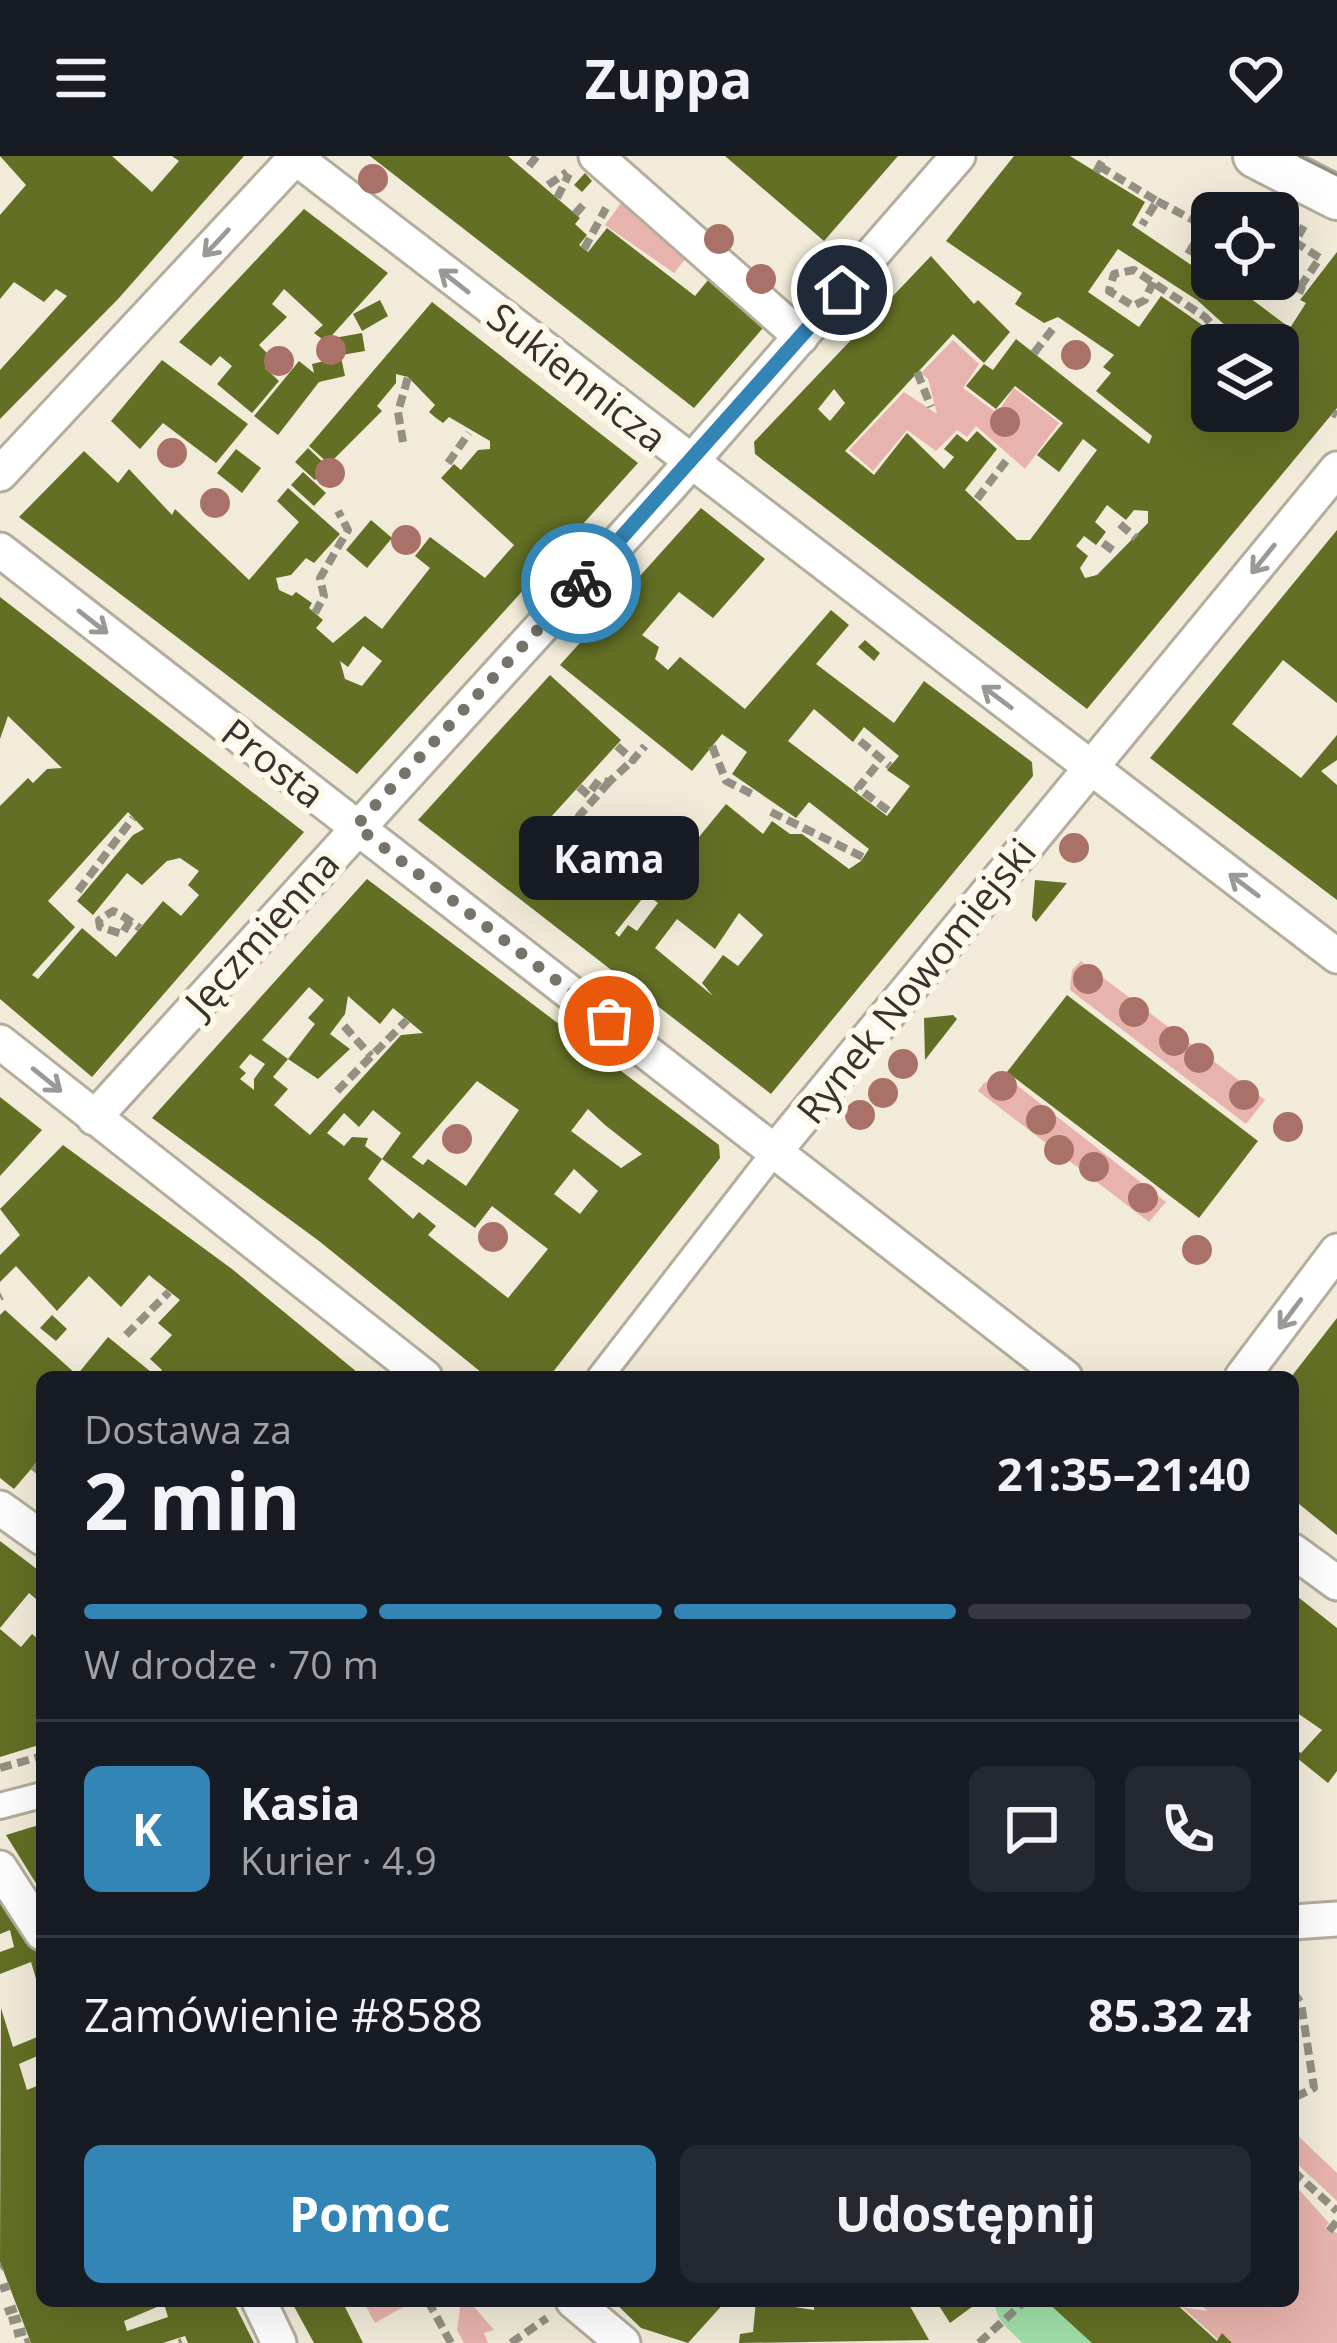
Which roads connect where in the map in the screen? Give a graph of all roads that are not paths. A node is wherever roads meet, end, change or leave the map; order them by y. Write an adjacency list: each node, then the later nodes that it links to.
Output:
1 (958, 156): 6 (street, Jęczmienna)
2 (1255, 156): 5 (street)
3 (296, 157): 7 (street, Sukiennicza, one-way to 3); 9 (street, one-way to 9)
4 (583, 163): 6 (street)
5 (1323, 207)
6 (801, 337): 7 (street, Jęczmienna)
7 (691, 463): 11 (street, Sukiennicza, one-way to 7); 12 (street, Jęczmienna)
8 (1337, 469): 11 (street, Rynek Nowomiejski, one-way to 11)
9 (0, 474)
10 (0, 550): 12 (street, Prosta, one-way to 12)
11 (1090, 768): 13 (street, one-way to 11); 16 (street, Rynek Nowomiejski)
12 (356, 826): 15 (street, Jęczmienna); 16 (street, Prosta)
13 (1337, 956)
14 (0, 1042): 15 (street, one-way to 15)
15 (94, 1118): 18 (street)
16 (776, 1150): 19 (street); 20 (street, Rynek Nowomiejski)
17 (1337, 1251): 21 (street, one-way to 21)
18 (417, 1371)
19 (605, 1371)
20 (1057, 1371)
21 (1247, 1371)
22 (0, 1508): 23 (street)
23 (36, 1534)
24 (1299, 1555): 25 (street)
25 (1337, 1583)
26 (36, 1797): 27 (street)
27 (0, 1806)
28 (0, 1868): 29 (street)
29 (36, 1924)
30 (262, 2307): 32 (street)
31 (580, 2307): 33 (street)
32 (280, 2343)
33 (623, 2343)

